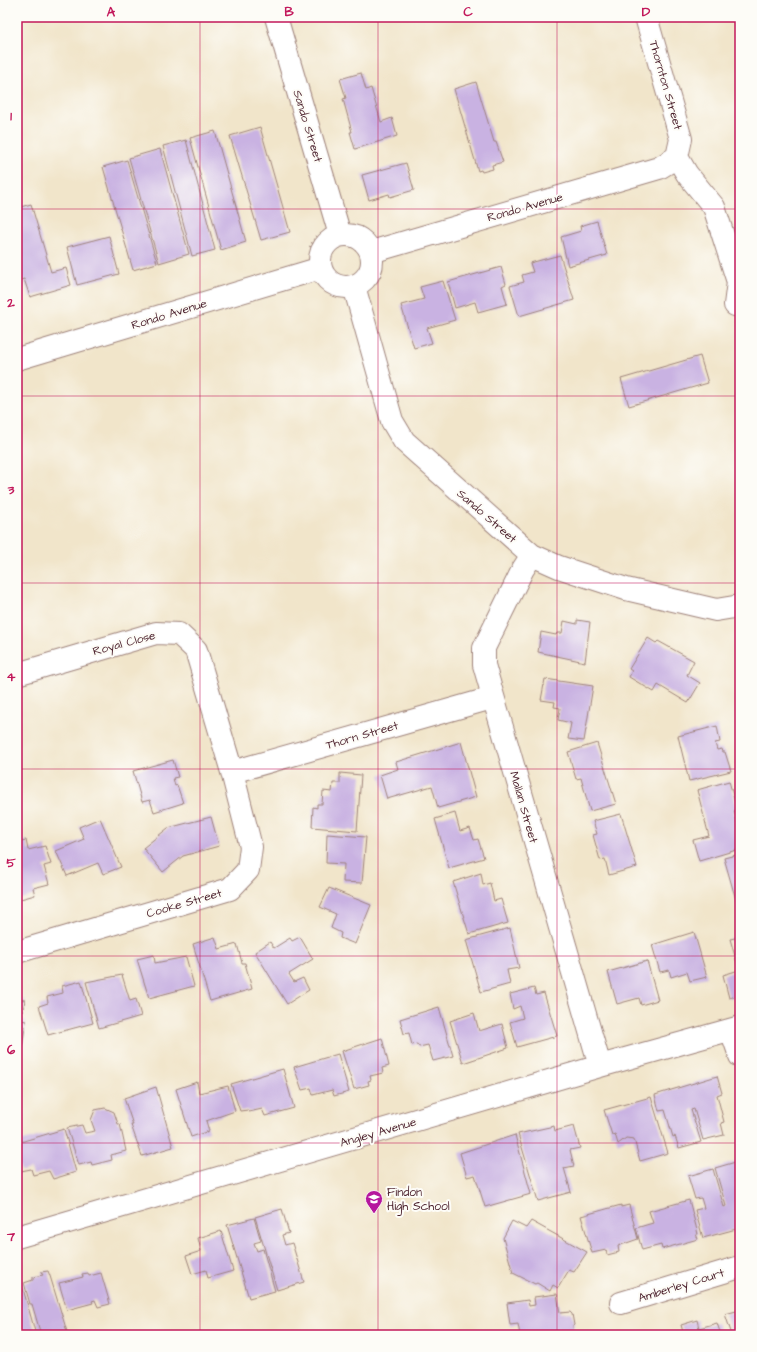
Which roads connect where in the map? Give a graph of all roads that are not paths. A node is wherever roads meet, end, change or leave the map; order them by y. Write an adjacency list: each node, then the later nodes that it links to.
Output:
1 (276, 17): 4 (street, Sando Street)
2 (646, 17): 3 (street, Thornton Street)
3 (677, 157): 5 (street, Rondo Avenue); 8 (street)
4 (340, 235): 5 (street); 6 (street)
5 (371, 252): 7 (street)
6 (321, 268): 7 (street); 9 (street, Rondo Avenue)
7 (354, 286): 10 (street, Sando Street)
8 (735, 305)
9 (17, 360)
10 (532, 554): 11 (street, Sando Street); 13 (street, Mallan Street)
11 (739, 611)
12 (17, 674): 14 (street, Royal Close)
13 (492, 698): 14 (street, Thorn Street); 18 (street, Mallan Street)
14 (232, 772): 15 (street, Cooke Street)
15 (17, 952)
16 (736, 1029): 17 (street); 18 (street, Angley Avenue)
17 (740, 1056)
18 (600, 1066): 19 (street, Angley Avenue)
19 (17, 1237)
20 (740, 1267): 21 (street, Amberley Court)
21 (621, 1303)

